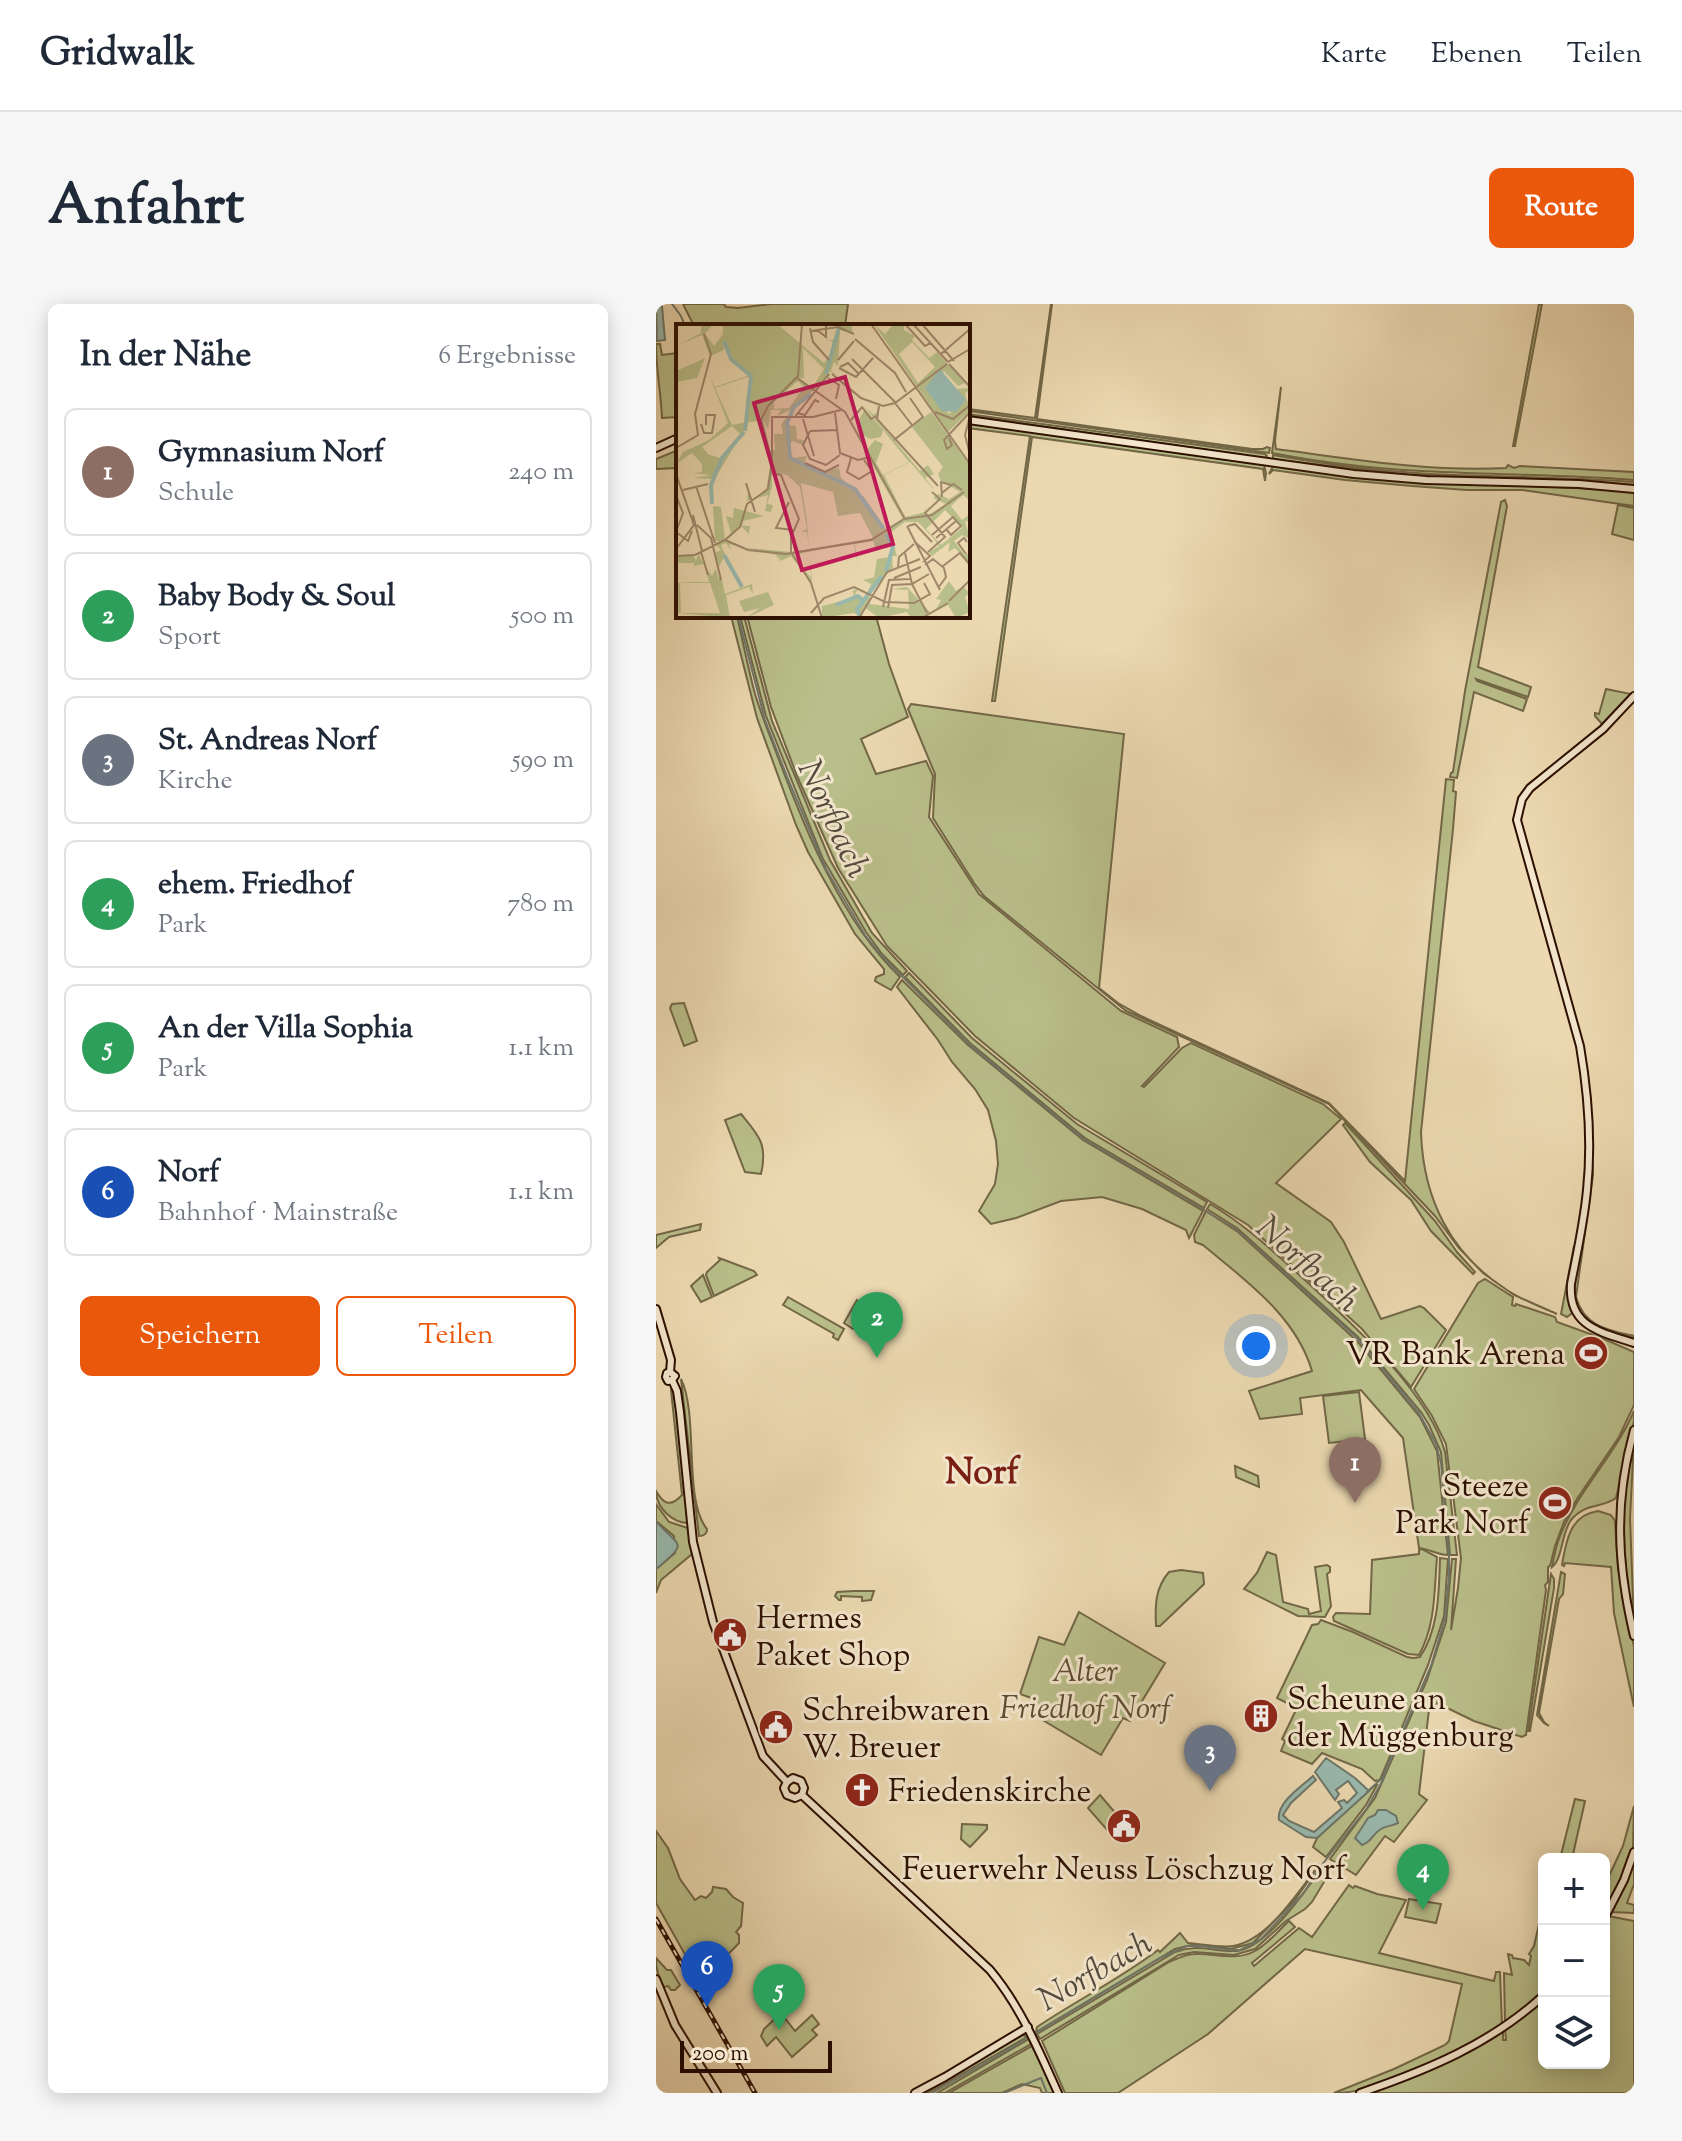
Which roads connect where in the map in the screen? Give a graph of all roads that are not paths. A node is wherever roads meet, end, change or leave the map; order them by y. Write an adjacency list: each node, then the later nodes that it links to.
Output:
1 (970, 420): 4 (main road)
2 (676, 439): 3 (main road)
3 (656, 448)
4 (1634, 489)
5 (1634, 696): 7 (main road)
6 (656, 1309): 10 (main road)
7 (1634, 1343)
8 (1634, 1430): 9 (main road)
9 (1634, 1636)
10 (787, 1782): 11 (main road); 11 (main road)
11 (802, 1795): 16 (main road)
12 (1634, 1852): 13 (main road)
13 (1610, 1907)
14 (656, 1979): 17 (main road)
15 (1542, 1997): 20 (main road)
16 (1031, 2033): 18 (main road); 19 (main road)
17 (717, 2093)
18 (915, 2093)
19 (1058, 2093)
20 (1360, 2093)

